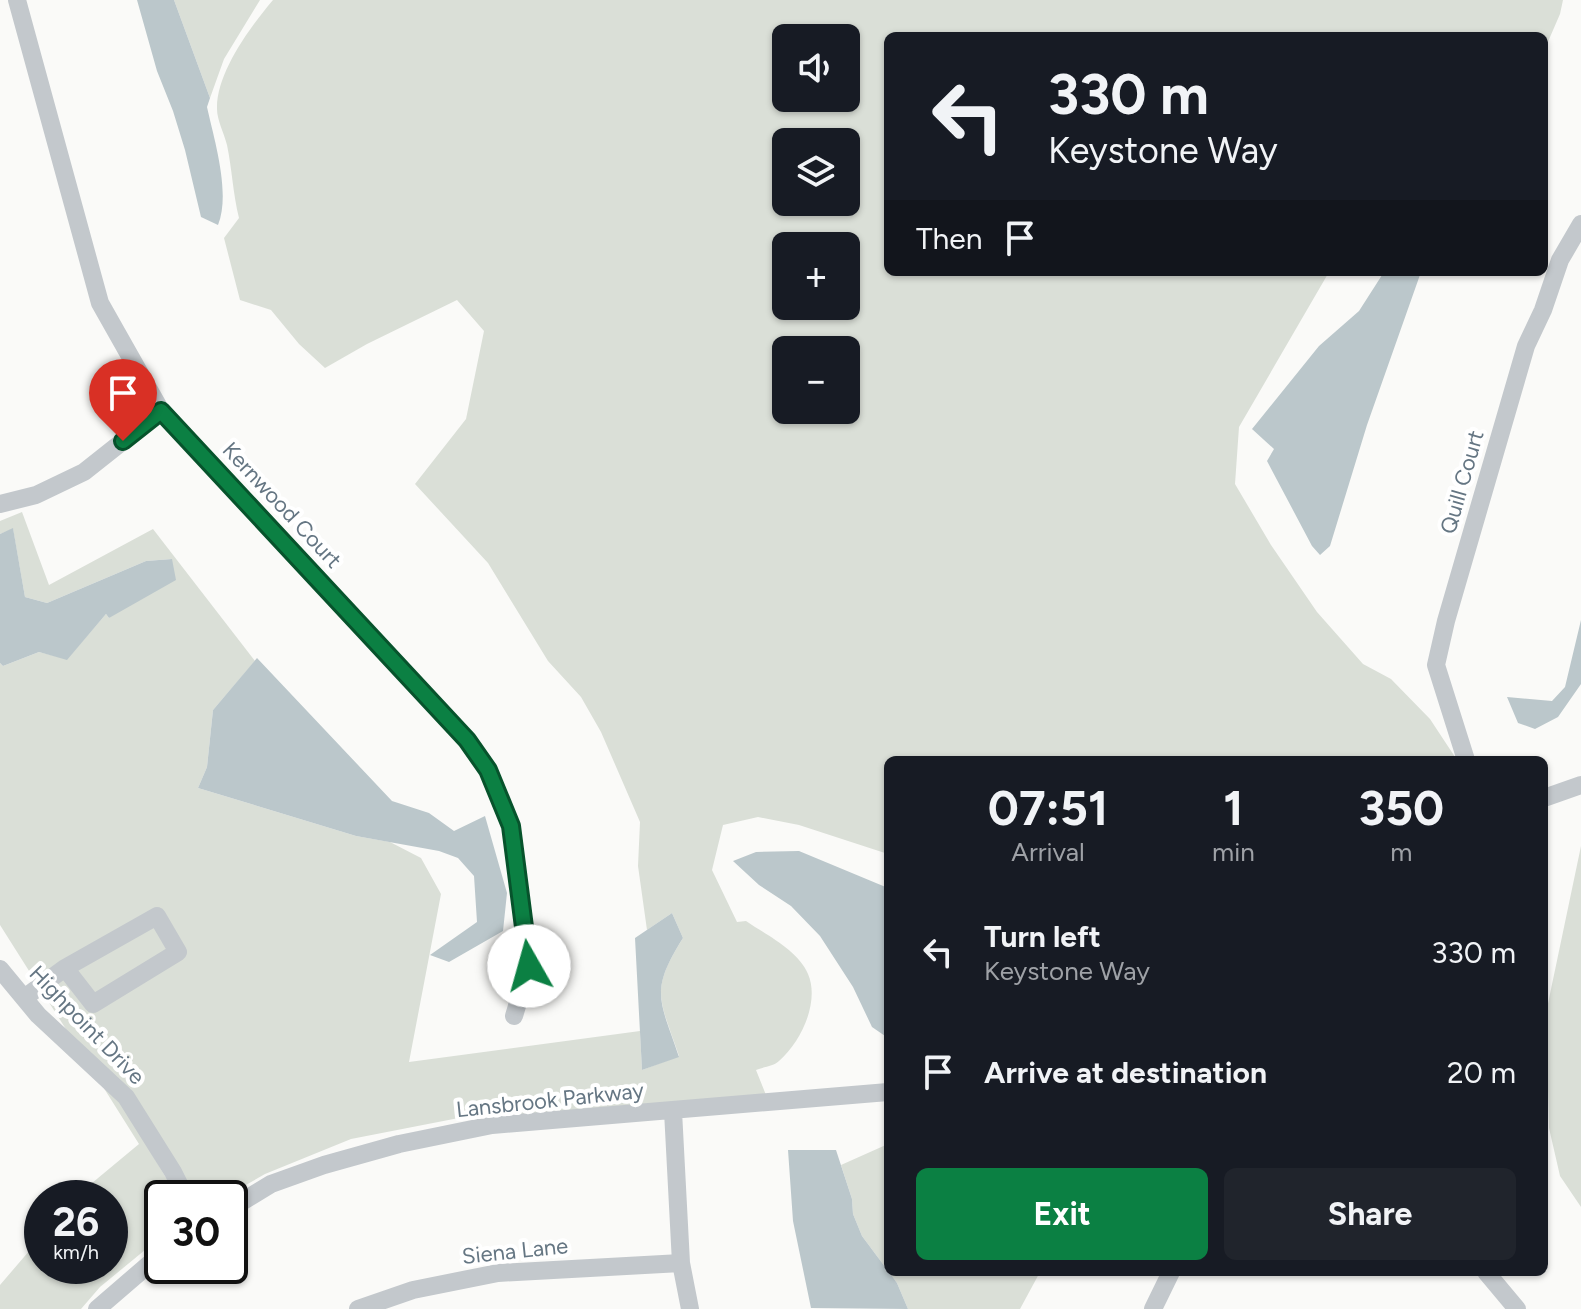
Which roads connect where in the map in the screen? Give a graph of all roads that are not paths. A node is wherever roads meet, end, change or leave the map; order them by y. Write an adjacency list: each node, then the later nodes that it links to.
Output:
1 (17, 0): 3 (street, Kernwood Court)
2 (1581, 224): 5 (street, Quill Court)
3 (161, 411): 4 (street); 11 (street, Kernwood Court)
4 (0, 504)
5 (1465, 756)
6 (1581, 785): 7 (street)
7 (1548, 797)
8 (65, 968): 8 (street); 10 (street)
9 (0, 969): 10 (street, Highpoint Drive)
10 (24, 998): 14 (street, Highpoint Drive)
11 (514, 1016)
12 (884, 1092): 13 (street, Lansbrook Parkway)
13 (673, 1111): 15 (street, Lansbrook Parkway); 16 (street)
14 (177, 1180)
15 (248, 1198)
16 (681, 1263): 21 (street, Siena Lane); 22 (street)
17 (144, 1269): 20 (street)
18 (1169, 1276): 23 (street)
19 (1489, 1276): 24 (street)
20 (97, 1309)
21 (358, 1309)
22 (690, 1309)
23 (1153, 1309)
24 (1517, 1309)

